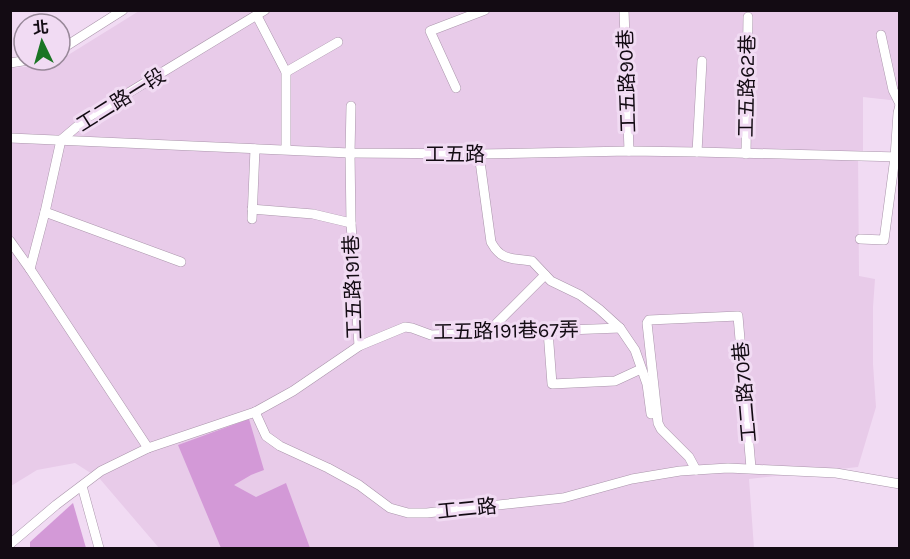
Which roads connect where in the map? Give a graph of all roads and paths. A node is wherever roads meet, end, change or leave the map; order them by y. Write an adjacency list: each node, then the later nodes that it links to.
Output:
1 (123, 10): 7 (street)
2 (485, 10): 11 (street)
3 (624, 10): 18 (street, 工五路90巷)
4 (261, 14): 10 (street); 15 (street, 工二路一段)
5 (748, 17): 22 (street, 工五路62巷)
6 (881, 35): 12 (street)
7 (72, 42)
8 (338, 42): 10 (street)
9 (702, 61): 19 (street)
10 (286, 72): 17 (street)
11 (456, 88)
12 (900, 105): 23 (street)
13 (351, 106): 20 (street, 工五路191巷)
14 (10, 138): 15 (street, 工五路)
15 (61, 140): 16 (street, 工五路); 24 (street, 工二路一段)
16 (255, 149): 17 (street, 工五路); 25 (street)
17 (286, 149): 20 (street, 工五路)
18 (630, 151): 19 (street, 工五路); 21 (street, 工五路)
19 (697, 152): 22 (street, 工五路)
20 (350, 153): 21 (street, 工五路); 25 (street, 工五路191巷)
21 (478, 154): 30 (street)
22 (746, 154): 23 (street, 工五路)
23 (897, 157): 26 (street)
24 (45, 212): 28 (street); 29 (street, 工二路一段)
25 (351, 223): 34 (street, 工五路191巷)
26 (860, 239)
27 (10, 241): 29 (street)
28 (181, 262)
29 (30, 269): 38 (street)
30 (545, 275): 31 (street); 32 (street)
31 (495, 325)
32 (620, 328): 33 (street, 工五路191巷67弄); 35 (street)
33 (548, 331): 34 (street, 工五路191巷67弄); 35 (street)
34 (360, 346): 36 (street, 工五路191巷)
35 (641, 369): 37 (street)
36 (255, 412): 38 (street); 40 (street, 工二路)
37 (661, 429): 39 (street, 工二路70巷); 40 (street)
38 (148, 448): 42 (street)
39 (751, 468): 40 (street, 工二路); 41 (street, 工二路)
40 (696, 470)
41 (900, 484)
42 (82, 486): 43 (street); 44 (street)
43 (10, 544)
44 (99, 549)

